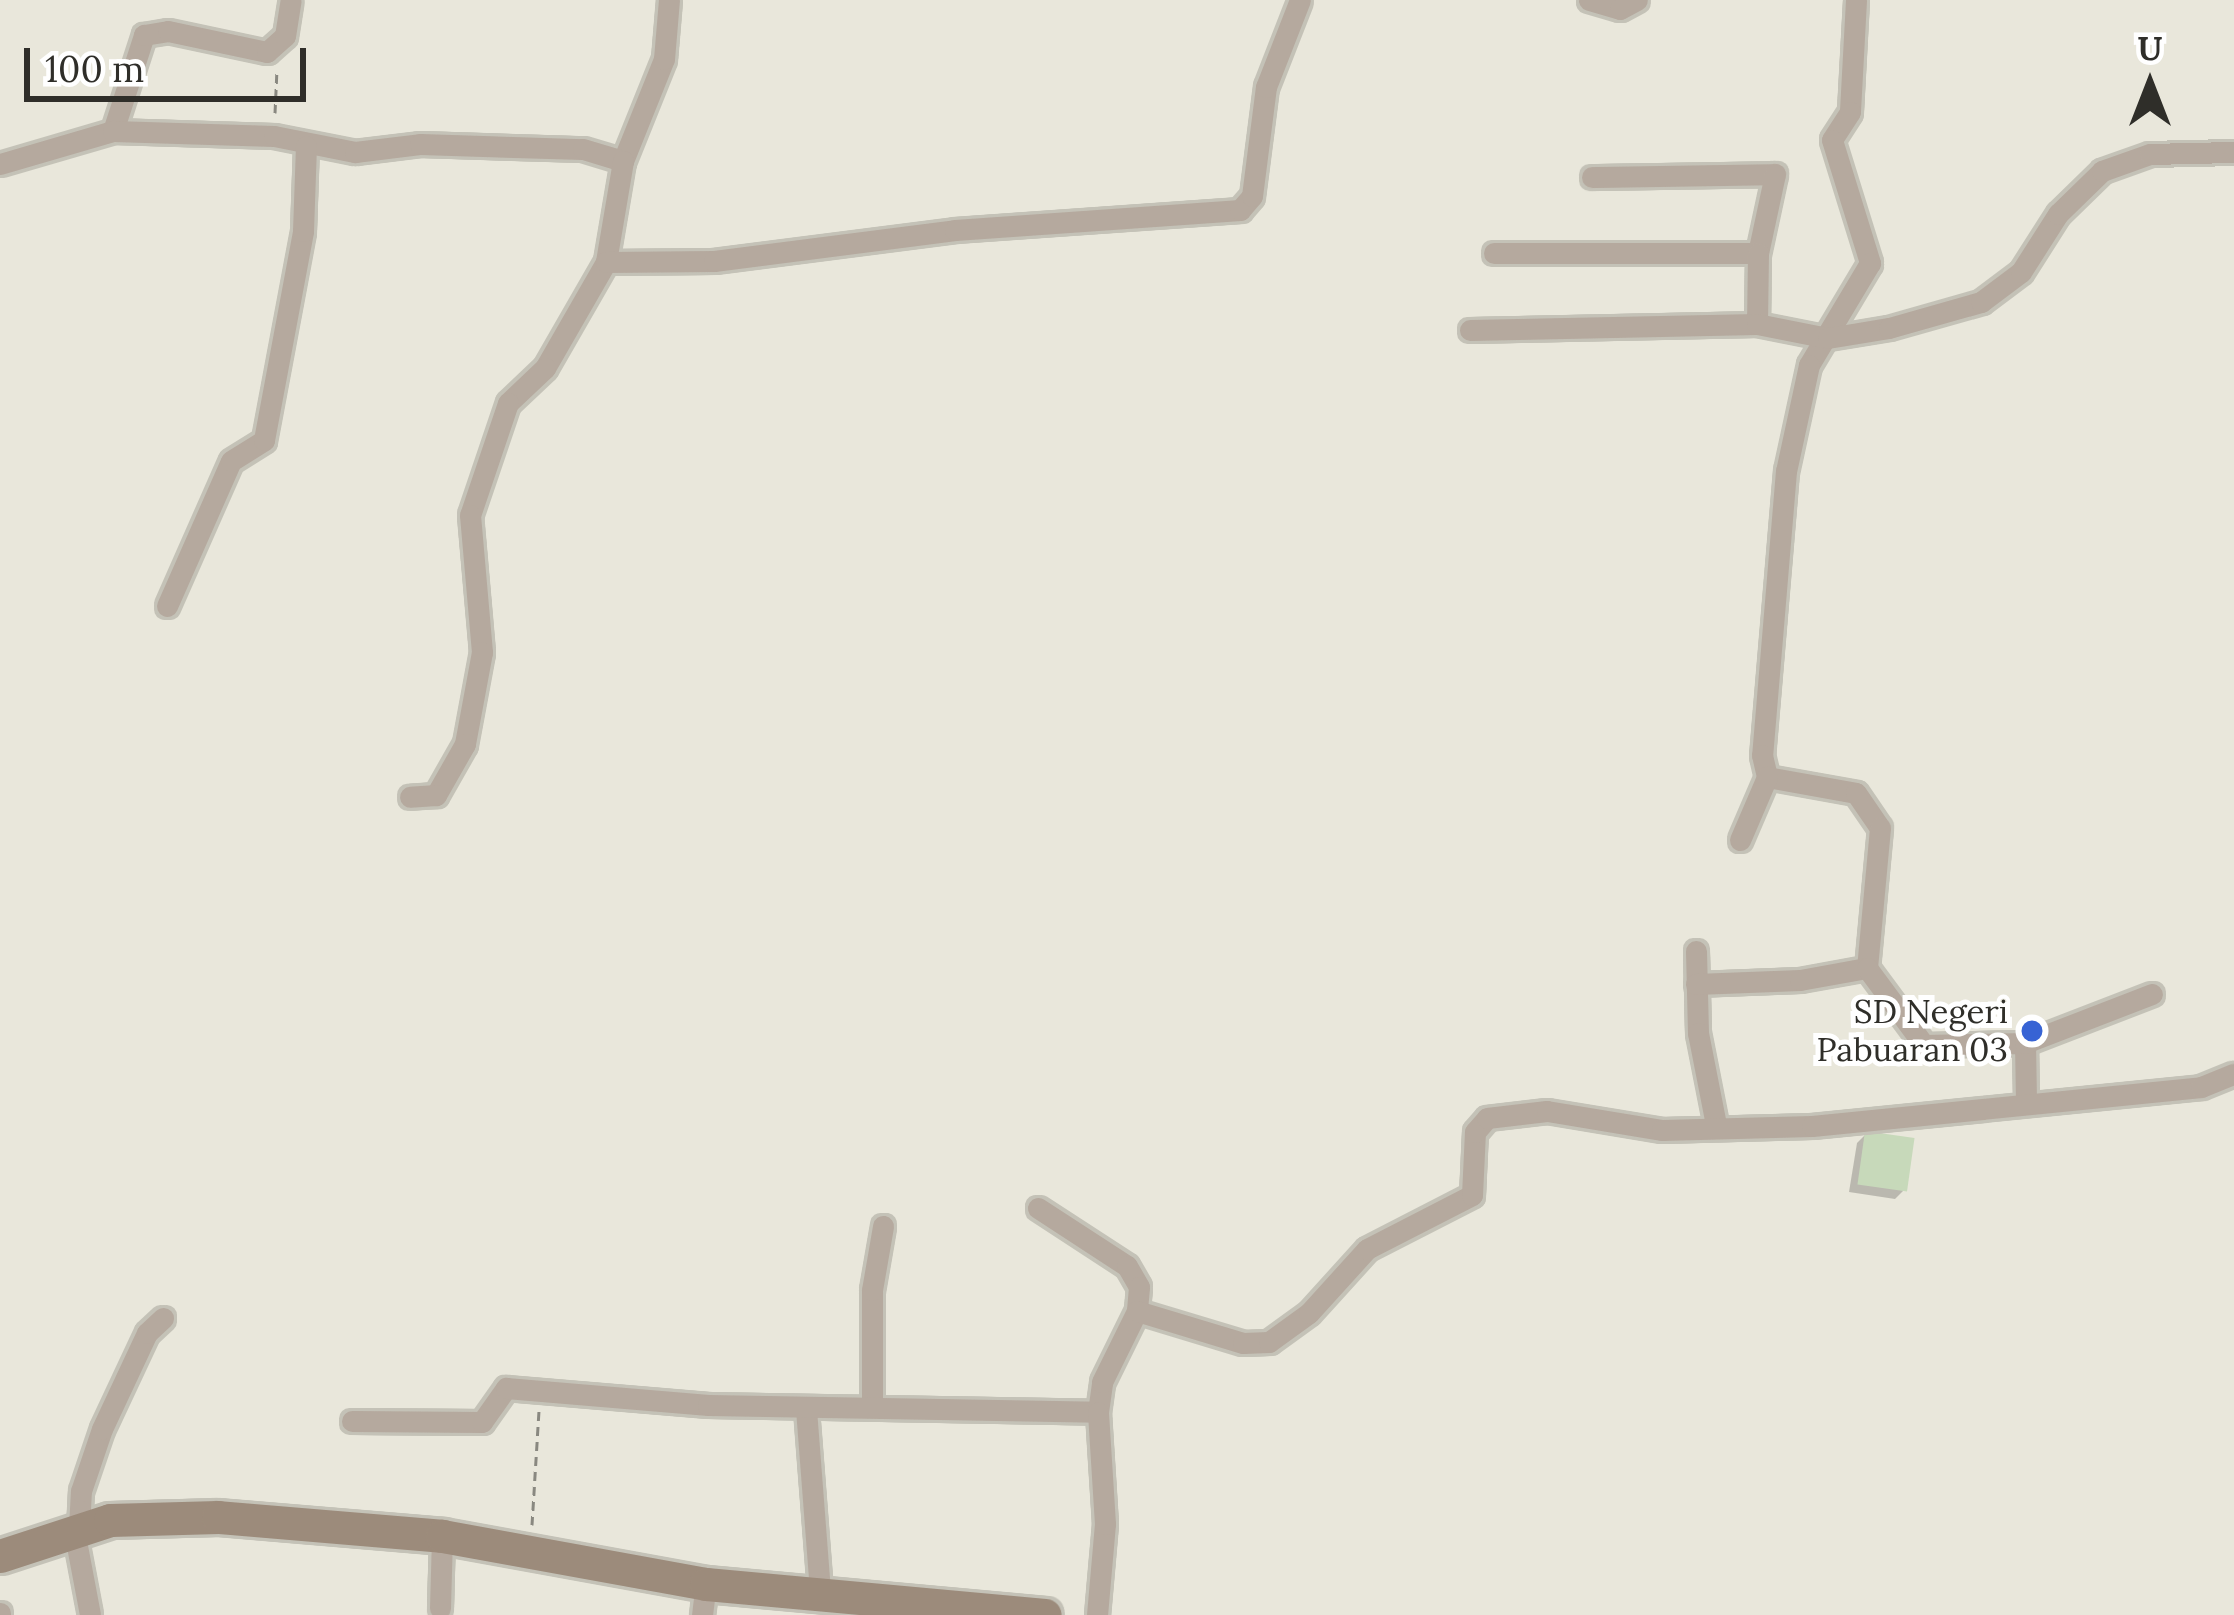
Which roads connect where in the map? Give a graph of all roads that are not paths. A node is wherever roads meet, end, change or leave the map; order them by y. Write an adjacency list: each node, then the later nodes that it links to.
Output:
1 (291, 0): 7 (street)
2 (669, 0): 10 (street)
3 (1300, 0): 15 (street)
4 (1589, 0): 5 (street)
5 (1637, 0)
6 (1856, 0): 18 (street)
7 (113, 131): 8 (street); 11 (street)
8 (306, 146): 10 (street); 19 (street)
9 (2234, 152): 18 (street)
10 (623, 161): 15 (street)
11 (0, 164)
12 (1592, 177): 13 (street)
13 (1758, 253): 14 (street); 16 (street)
14 (1494, 254)
15 (606, 262): 21 (street)
16 (1756, 324): 17 (street); 18 (street)
17 (1470, 330)
18 (1828, 338): 20 (street)
19 (167, 606)
20 (1767, 777): 22 (street); 24 (street)
21 (410, 797)
22 (1739, 840)
23 (1696, 951): 25 (street)
24 (1867, 968): 25 (street); 27 (street)
25 (1696, 984): 30 (street)
26 (2152, 994): 27 (street)
27 (2025, 1043): 29 (street)
28 (2234, 1074): 29 (street)
29 (2026, 1099): 30 (street)
30 (1716, 1125): 33 (street)
31 (1038, 1208): 33 (street)
32 (883, 1226): 35 (street)
33 (1137, 1311): 37 (street)
34 (163, 1318): 39 (street)
35 (872, 1406): 36 (street); 37 (street)
36 (806, 1409): 38 (street); 42 (street)
37 (1098, 1412): 47 (street)
38 (352, 1421)
39 (76, 1529): 40 (street); 41 (street); 45 (street)
40 (442, 1536): 43 (street); 44 (street)
41 (0, 1556)
42 (820, 1591): 43 (street); 46 (street)
43 (704, 1599)
44 (440, 1608)
45 (90, 1615)
46 (1045, 1615)
47 (1097, 1615)

